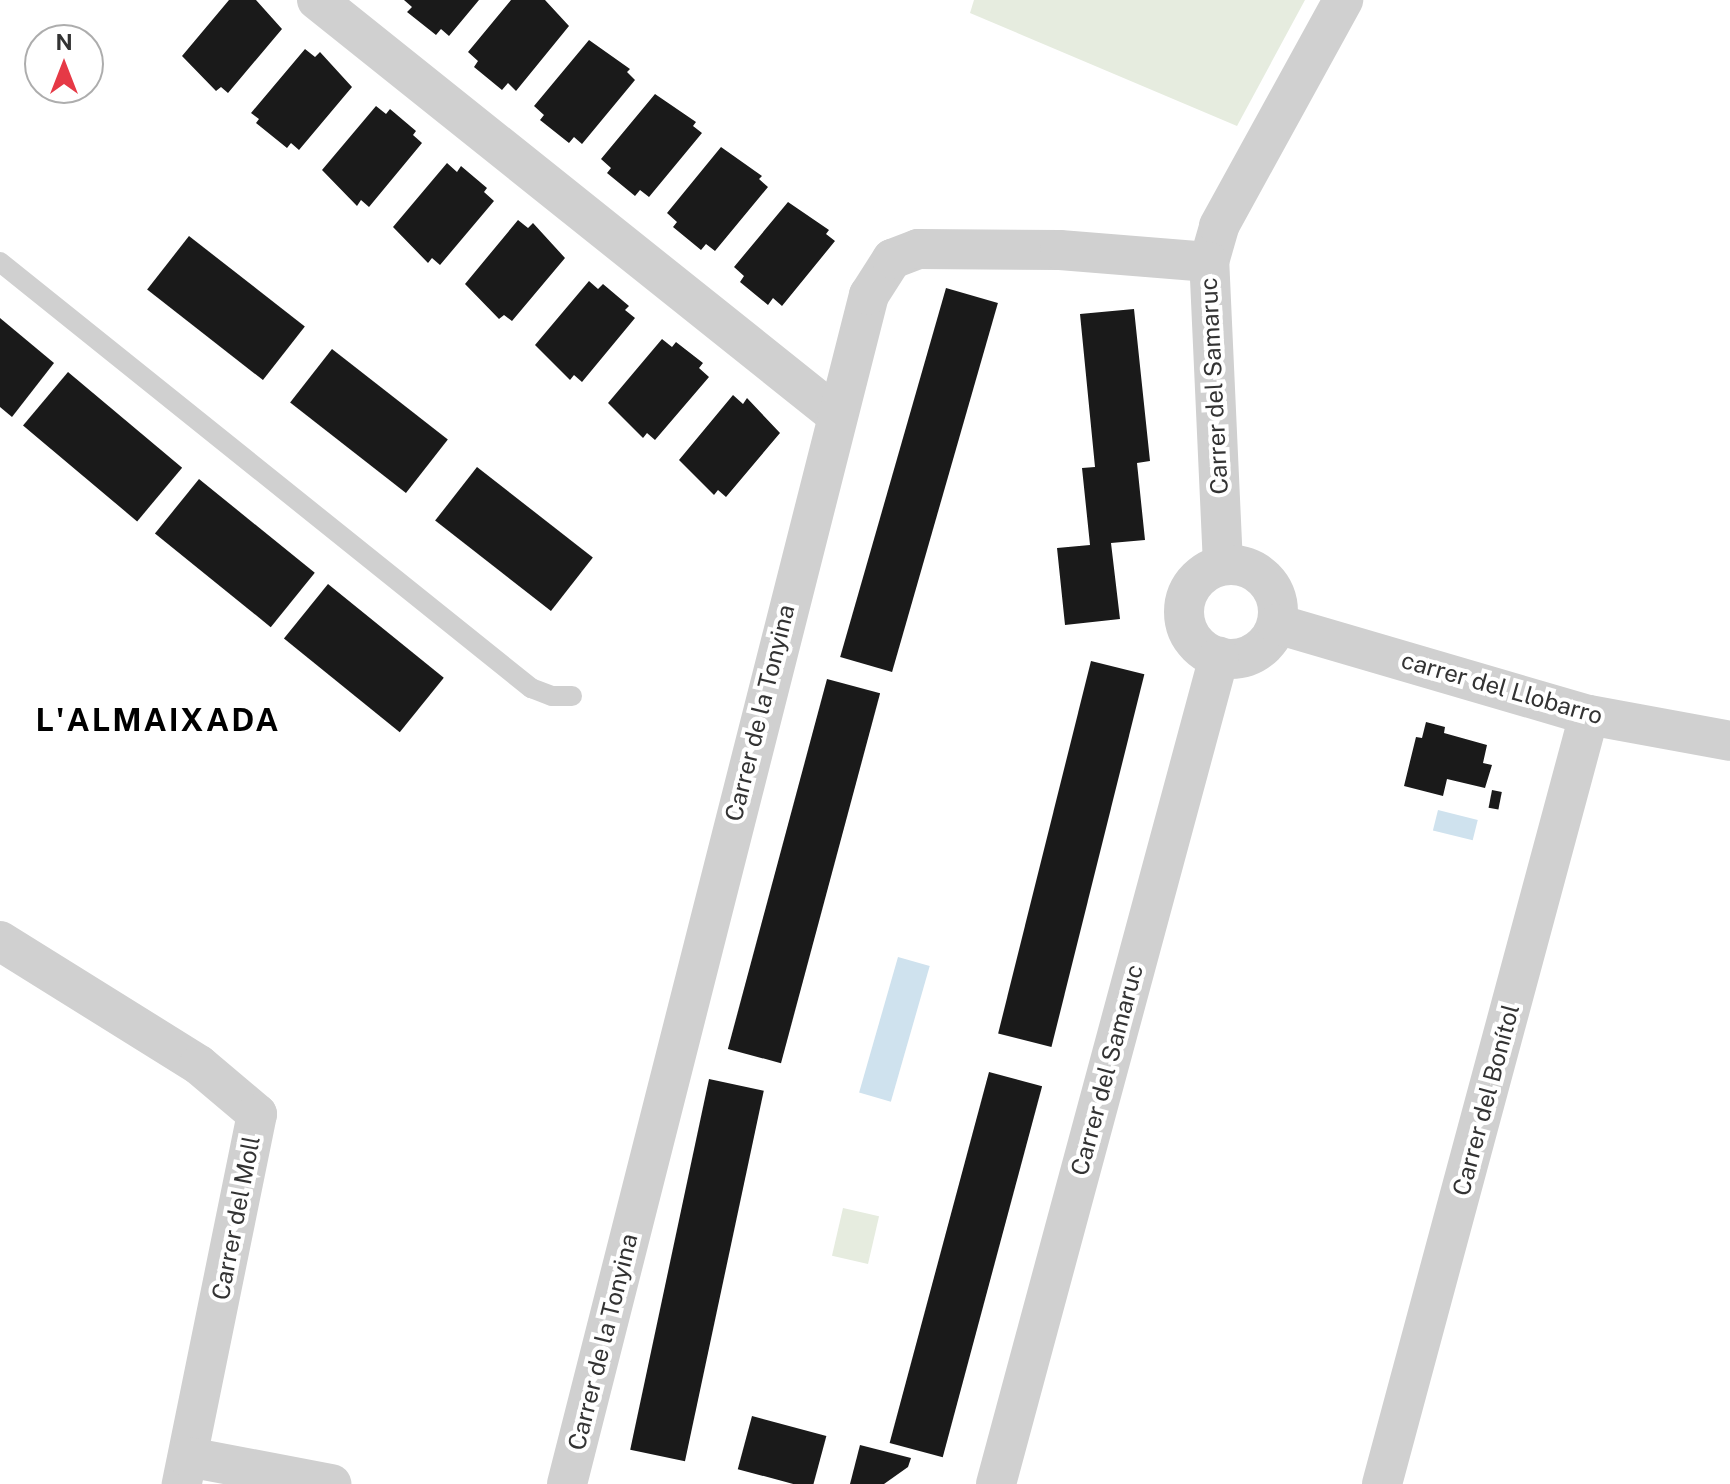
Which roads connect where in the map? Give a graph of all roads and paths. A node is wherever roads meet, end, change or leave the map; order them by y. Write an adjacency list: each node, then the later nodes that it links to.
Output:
1 (317, 0): 5 (street)
2 (1343, 0): 4 (street, Carrer del Samaruc)
3 (0, 262): 9 (lane)
4 (1209, 262): 5 (street, Carrer de la Tonyina); 6 (street, Carrer del Samaruc)
5 (835, 414): 15 (street, Carrer de la Tonyina)
6 (1223, 565): 7 (street); 8 (street)
7 (1277, 624): 8 (street); 10 (street, carrer del Llobarro)
8 (1219, 657): 16 (street, Carrer del Samaruc)
9 (572, 696)
10 (1589, 715): 11 (street, carrer del Llobarro); 17 (street, Carrer del Bonítol)
11 (1730, 741)
12 (0, 941): 13 (street, Carrer del Moll)
13 (185, 1470): 14 (street)
14 (331, 1484)
15 (567, 1484)
16 (996, 1484)
17 (1382, 1484)

